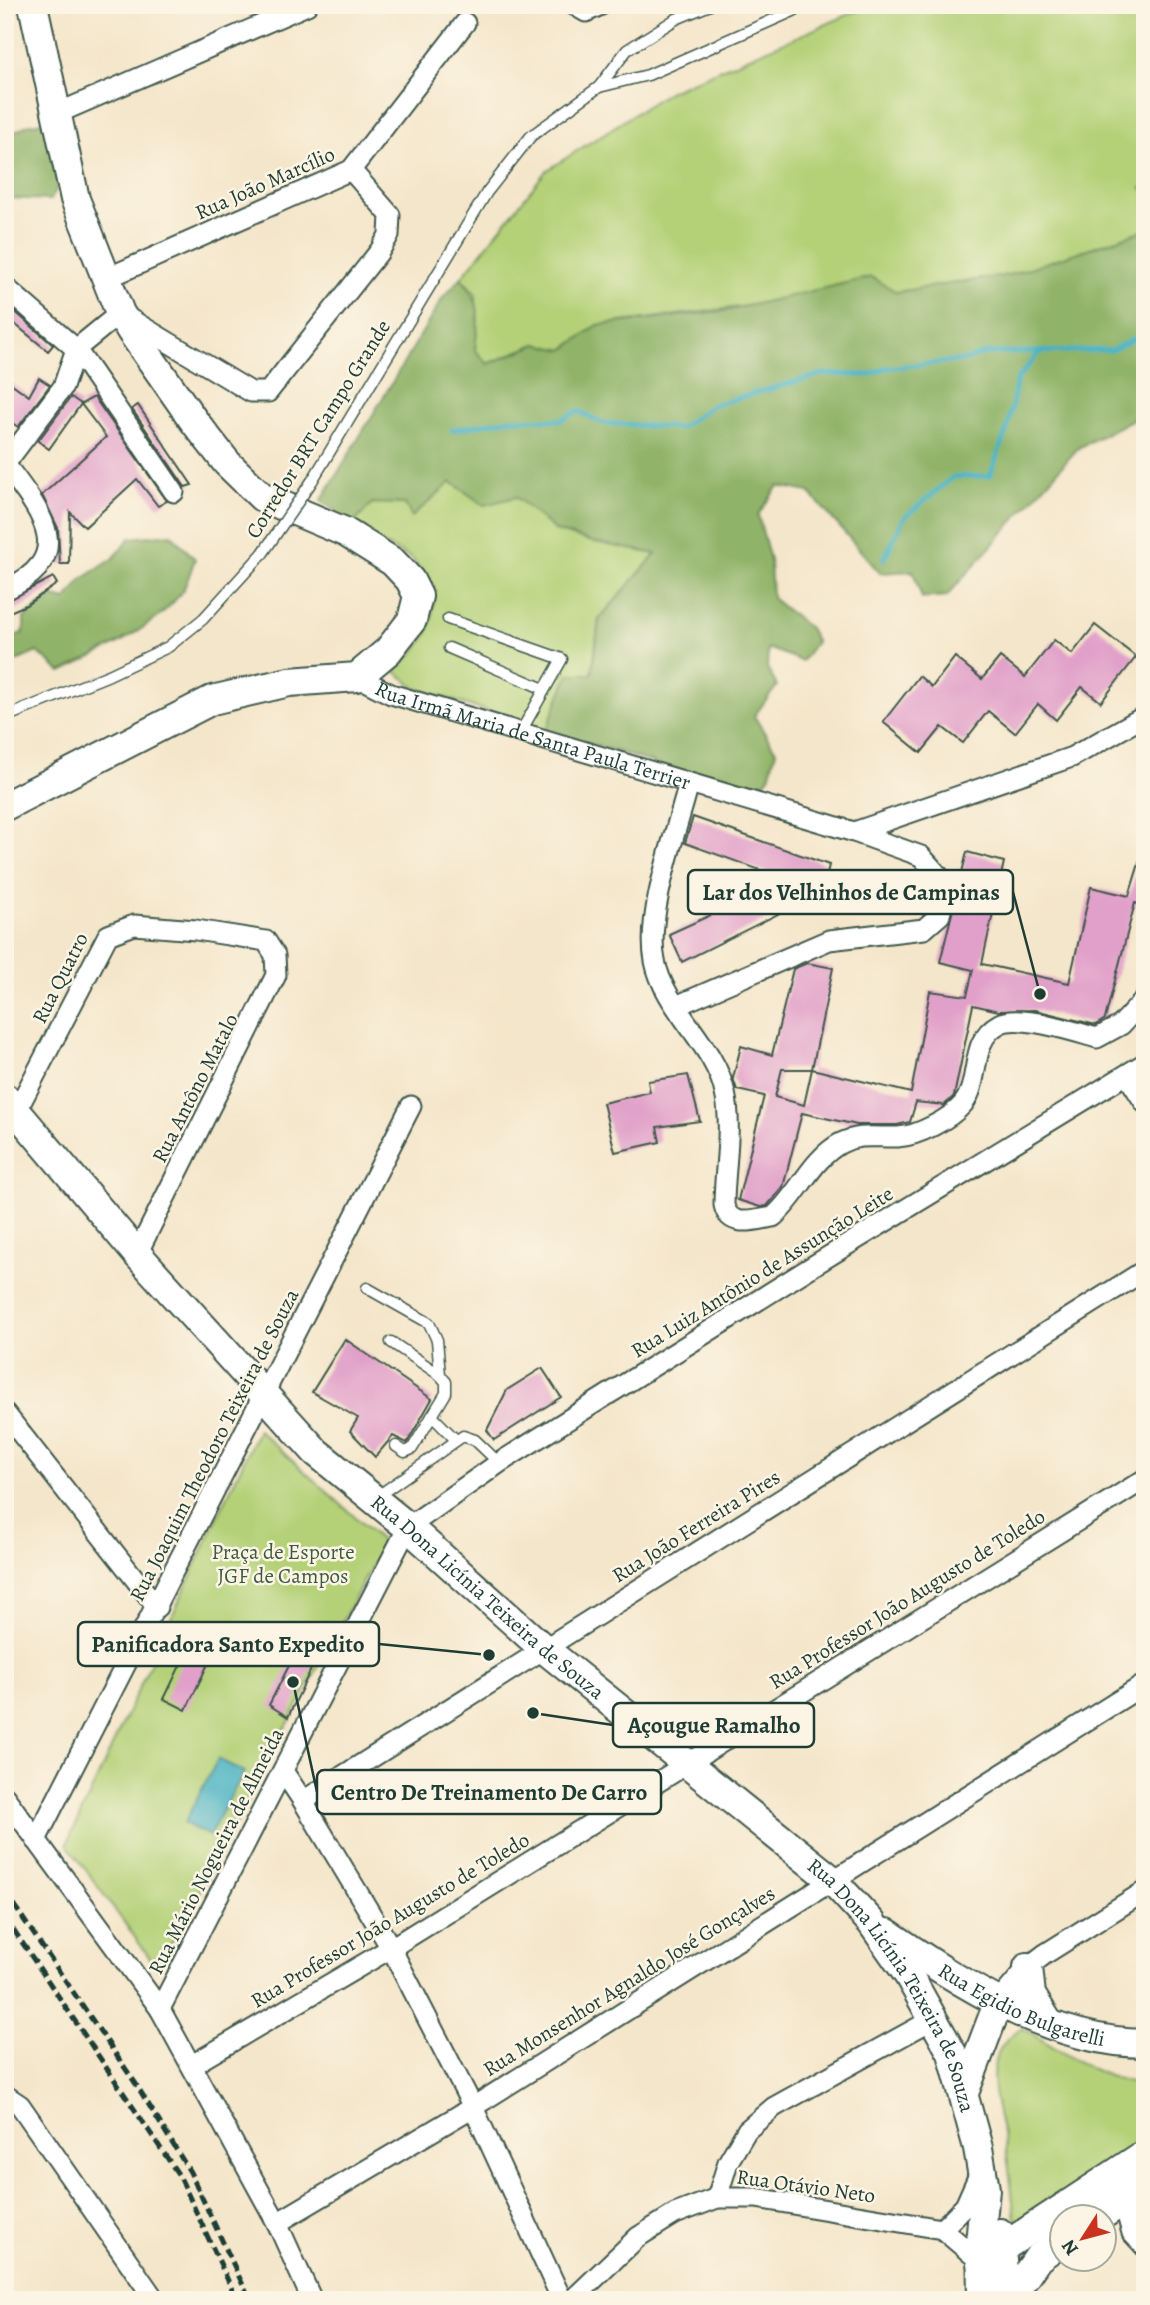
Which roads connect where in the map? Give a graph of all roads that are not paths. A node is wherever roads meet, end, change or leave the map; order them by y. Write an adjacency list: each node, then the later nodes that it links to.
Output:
1 (33, 5): 9 (main road)
2 (307, 5): 9 (street)
3 (574, 5): 4 (street)
4 (601, 5)
5 (710, 5): 8 (lane, Corredor BRT Campo Grande)
6 (807, 5): 8 (lane, Corredor BRT Campo Grande)
7 (465, 23): 10 (street, Rua João Marcílio)
8 (599, 87): 22 (lane, Corredor BRT Campo Grande, bridge)
9 (56, 114): 11 (main road)
10 (351, 170): 11 (street, Rua João Marcílio); 13 (street)
11 (106, 279): 13 (main road)
12 (5, 287): 14 (street)
13 (120, 313): 14 (street); 19 (main road)
14 (76, 349): 15 (street); 16 (street)
15 (174, 492)
16 (5, 590)
17 (448, 619): 20 (lane)
18 (449, 648): 20 (lane)
19 (357, 677): 23 (street, Rua Irmã Maria de Santa Paula Terrier); 25 (main road, Rua Irmã Maria de Santa Paula Terrier)
20 (544, 689): 23 (lane)
21 (1145, 716): 26 (street)
22 (5, 717)
23 (519, 733): 24 (street, Rua Irmã Maria de Santa Paula Terrier)
24 (689, 783): 26 (street, Rua Irmã Maria de Santa Paula Terrier); 29 (street)
25 (5, 806)
26 (854, 832): 29 (street, Rua Irmã Maria de Santa Paula Terrier)
27 (266, 941): 33 (street, Rua Quatro); 35 (street, Rua Antôno Matalo)
28 (1145, 999): 29 (street)
29 (676, 1006)
30 (1145, 1063): 31 (street, Rua Luiz Antônio de Assunção Leite)
31 (1127, 1075): 32 (street); 45 (street, Rua Luiz Antônio de Assunção Leite)
32 (1145, 1102)
33 (11, 1104): 35 (main road, Rua Dona Licínia Teixeira de Souza)
34 (411, 1106): 40 (street, Rua Joaquim Theodoro Teixeira de Souza)
35 (137, 1254): 40 (main road, Rua Dona Licínia Teixeira de Souza)
36 (1145, 1270): 50 (street, Rua João Ferreira Pires)
37 (367, 1288): 39 (lane)
38 (391, 1342): 39 (lane)
39 (440, 1375): 42 (lane)
40 (264, 1398): 47 (main road, Rua Dona Licínia Teixeira de Souza); 49 (street, Rua Joaquim Theodoro Teixeira de Souza)
41 (5, 1413): 49 (street)
42 (432, 1416): 43 (lane); 44 (lane)
43 (455, 1439): 45 (lane); 47 (lane)
44 (396, 1447)
45 (499, 1463): 48 (street, Rua Luiz Antônio de Assunção Leite)
46 (1145, 1479): 52 (street, Rua Professor João Augusto de Toledo)
47 (371, 1500): 48 (main road, Rua Dona Licínia Teixeira de Souza)
48 (408, 1527): 50 (main road, Rua Dona Licínia Teixeira de Souza); 53 (street, Rua Mário Nogueira de Almeida)
49 (157, 1607): 56 (street, Rua Joaquim Theodoro Teixeira de Souza)
50 (543, 1648): 52 (main road, Rua Dona Licínia Teixeira de Souza); 55 (street, Rua João Ferreira Pires)
51 (1145, 1684): 57 (street, Rua Monsenhor Agnaldo José Gonçalves)
52 (687, 1763): 57 (main road, Rua Dona Licínia Teixeira de Souza); 60 (street, Rua Professor João Augusto de Toledo)
53 (283, 1771): 55 (street); 63 (street, Rua Mário Nogueira de Almeida)
54 (5, 1797): 56 (street)
55 (303, 1801): 60 (street)
56 (36, 1840): 63 (street)
57 (832, 1880): 59 (main road, Rua Dona Licínia Teixeira de Souza); 70 (street, Rua Monsenhor Agnaldo José Gonçalves)
58 (1145, 1891): 61 (street)
59 (871, 1922): 62 (main road, Rua Egidio Bulgarelli); 64 (main road, Rua Dona Licínia Teixeira de Souza)
60 (391, 1948): 67 (street, Rua Professor João Augusto de Toledo); 70 (street)
61 (1028, 1967): 62 (street); 65 (main road)
62 (999, 2001): 65 (main road, Rua Egidio Bulgarelli); 68 (main road)
63 (160, 2009): 67 (street)
64 (935, 2018): 68 (main road, Rua Dona Licínia Teixeira de Souza); 74 (street)
65 (1048, 2022): 66 (main road, Rua Egidio Bulgarelli)
66 (1145, 2043)
67 (192, 2066): 76 (street)
68 (964, 2093): 72 (main road, Rua Dona Licínia Teixeira de Souza)
69 (5, 2095): 81 (street)
70 (472, 2107): 76 (street, Rua Monsenhor Agnaldo José Gonçalves); 83 (street)
71 (1145, 2154): 80 (main road)
72 (983, 2180): 77 (street); 80 (main road, Rua Dona Licínia Teixeira de Souza)
73 (1134, 2193): 75 (main road); 78 (street)
74 (717, 2197): 77 (street, Rua Otávio Neto); 84 (street, Rua Otávio Neto)
75 (1118, 2204)
76 (276, 2223): 82 (street)
77 (942, 2229): 80 (street)
78 (1145, 2247)
79 (1048, 2251): 86 (main road)
80 (991, 2255): 85 (main road); 86 (main road)
81 (155, 2300)
82 (313, 2300)
83 (562, 2300)
84 (572, 2300)
85 (982, 2300)
86 (1007, 2300)

